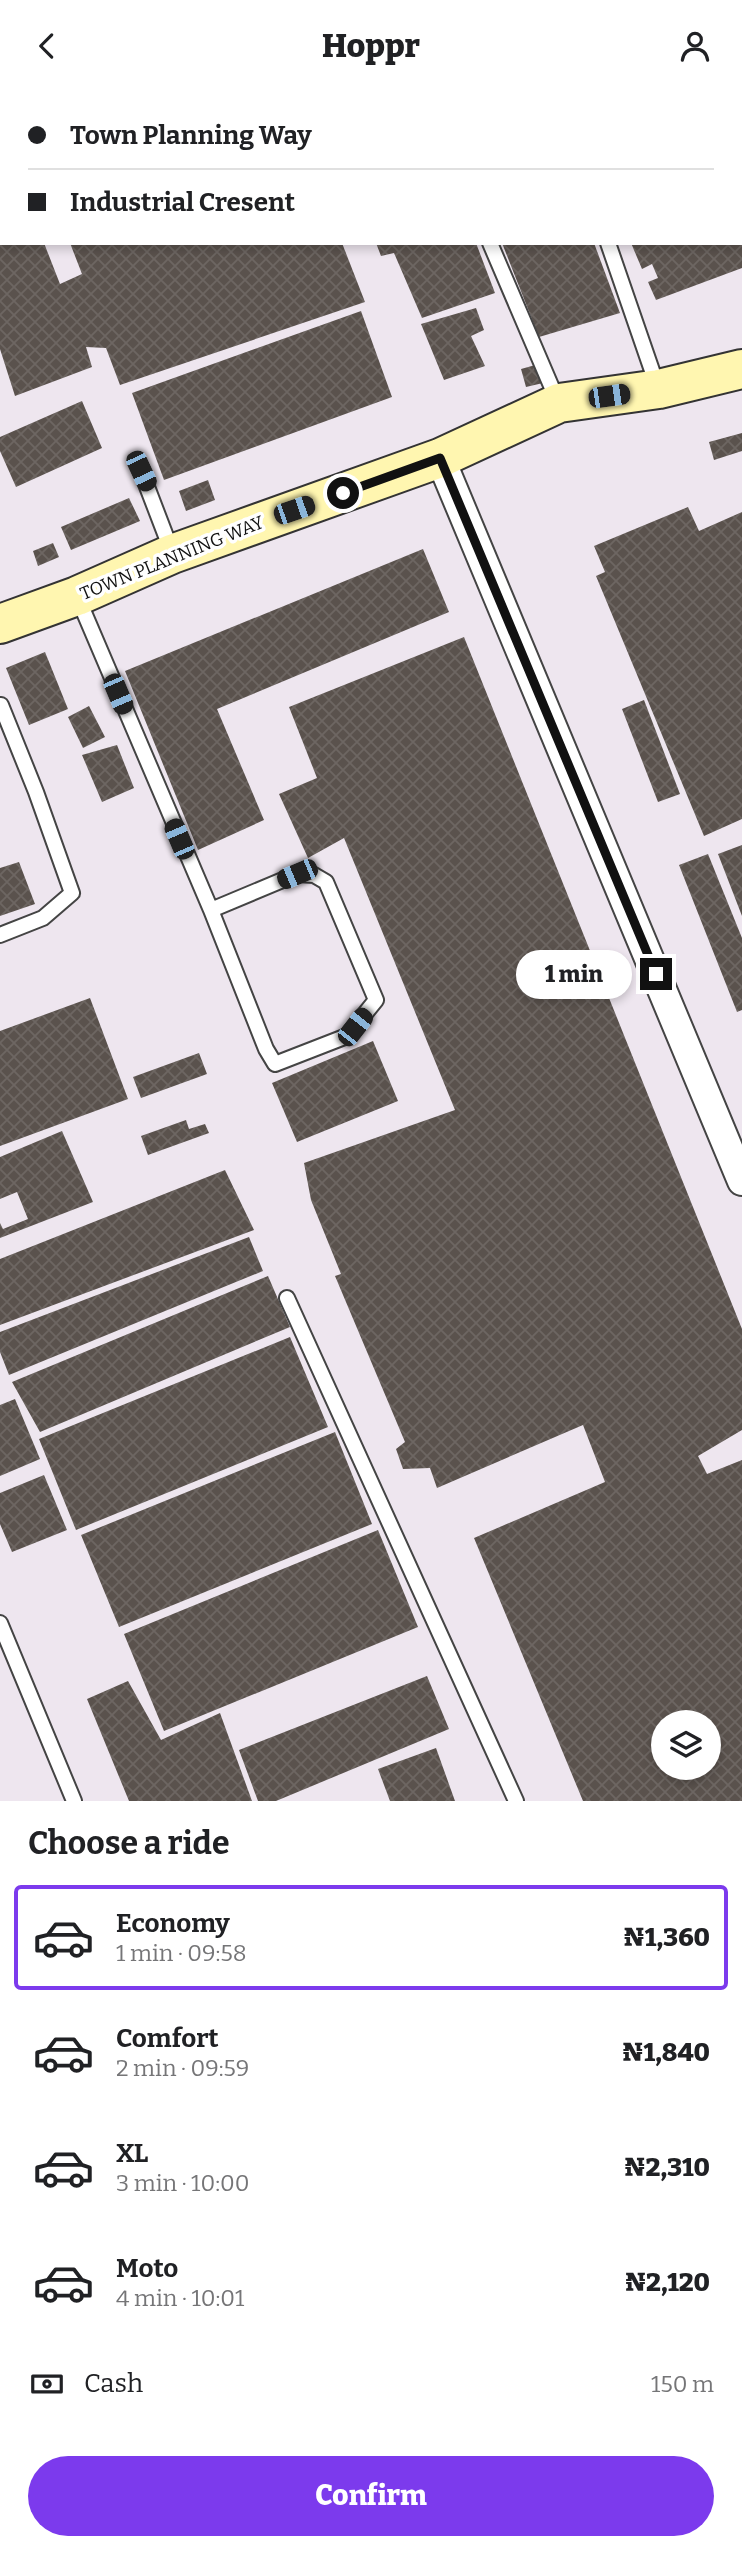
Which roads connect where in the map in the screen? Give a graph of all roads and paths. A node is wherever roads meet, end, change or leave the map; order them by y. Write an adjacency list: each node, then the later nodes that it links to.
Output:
1 (491, 245): 5 (lane)
2 (609, 245): 4 (lane)
3 (742, 369): 4 (main road, TOWN PLANNING WAY)
4 (659, 389): 5 (main road, TOWN PLANNING WAY)
5 (559, 403): 6 (main road, TOWN PLANNING WAY)
6 (440, 458): 8 (main road, TOWN PLANNING WAY); 14 (street)
7 (141, 471): 8 (lane)
8 (172, 554): 9 (main road, TOWN PLANNING WAY)
9 (77, 596): 10 (main road, TOWN PLANNING WAY); 12 (lane)
10 (0, 624)
11 (0, 705): 13 (lane)
12 (211, 910): 12 (lane)
13 (0, 935)
14 (742, 1181)
15 (287, 1298): 18 (lane)
16 (0, 1623): 17 (lane)
17 (74, 1801)
18 (516, 1801)

